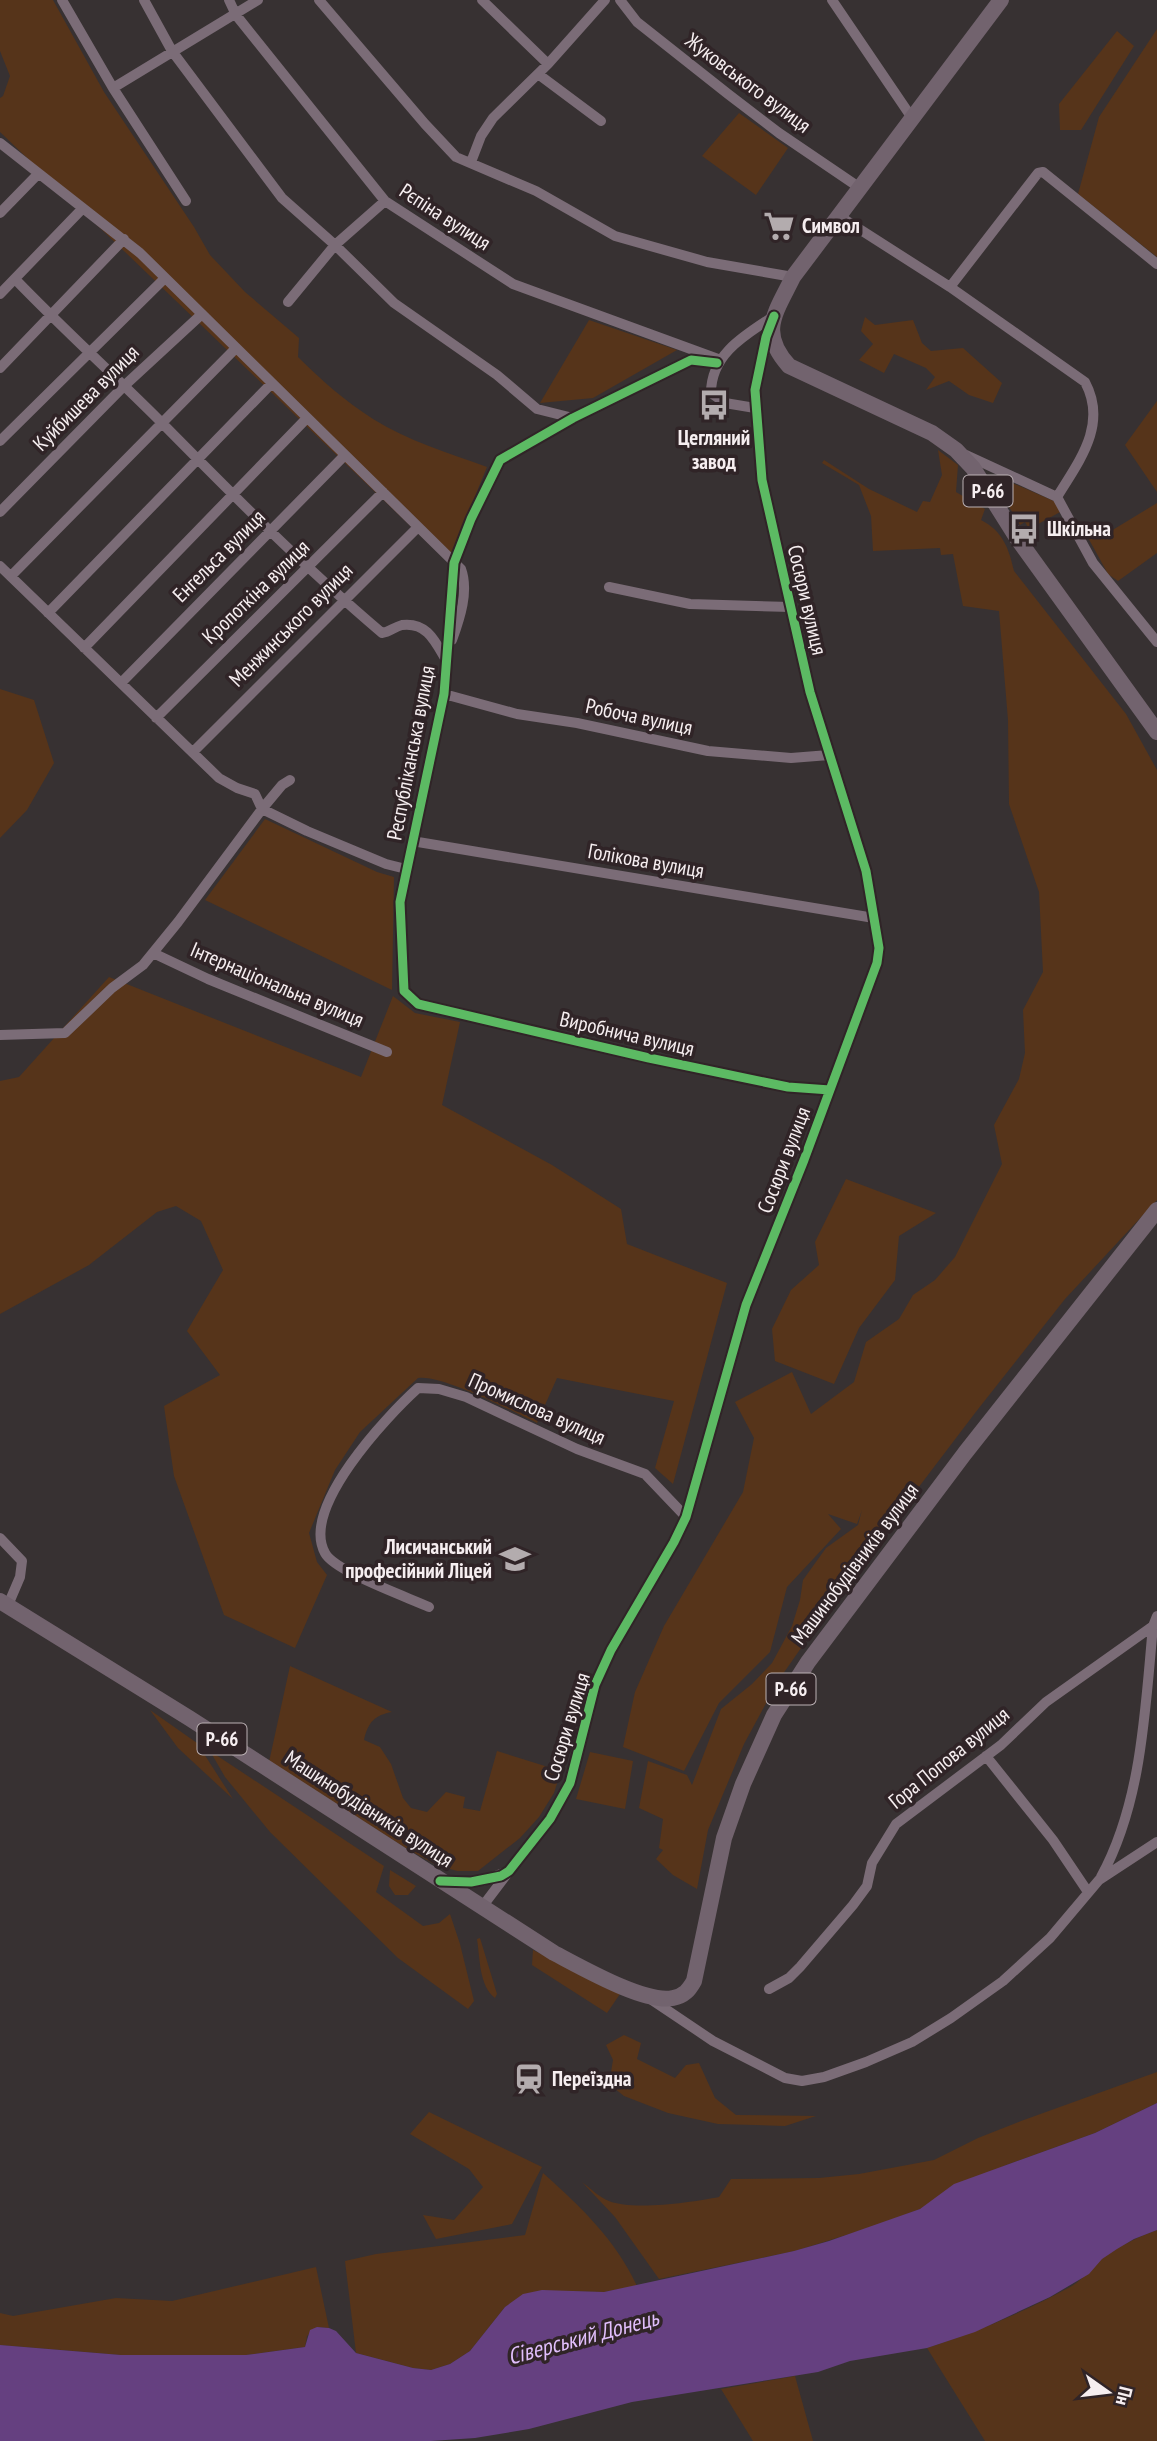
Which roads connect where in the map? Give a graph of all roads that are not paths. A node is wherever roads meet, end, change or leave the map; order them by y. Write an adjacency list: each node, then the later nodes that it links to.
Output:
1 (62, 0): 15 (street)
2 (144, 0): 12 (street)
3 (229, 0): 11 (street, Рєпіна вулиця)
4 (258, 0): 11 (street)
5 (319, 0): 19 (street)
6 (482, 0): 13 (street)
7 (605, 0): 13 (street)
8 (620, 0): 21 (street, Жуковського вулиця)
9 (832, 0): 16 (street)
10 (1001, 0): 16 (main road, Сосюри вулиця / Р-66)
11 (236, 15): 12 (street); 23 (street, Рєпіна вулиця)
12 (172, 51): 15 (street); 28 (street)
13 (548, 64): 14 (street)
14 (538, 74): 17 (street); 19 (street)
15 (113, 89): 22 (street)
16 (912, 118): 21 (main road, Сосюри вулиця / Р-66)
17 (601, 121)
18 (0, 143): 20 (street)
19 (471, 162): 30 (street)
20 (38, 174): 24 (street); 25 (street)
21 (860, 188): 26 (main road, Сосюри вулиця / Р-66)
22 (186, 201)
23 (385, 201): 28 (street); 41 (street, Рєпіна вулиця)
24 (83, 208): 27 (street); 32 (street)
25 (0, 213)
26 (839, 216): 30 (main road, Сосюри вулиця / Р-66); 33 (street)
27 (124, 239): 31 (street); 37 (street)
28 (335, 245): 35 (street); 47 (street)
29 (1157, 264): 33 (street)
30 (793, 276): 38 (main road, Сосюри вулиця / Р-66)
31 (165, 278): 36 (street); 40 (street)
32 (15, 279): 34 (street); 37 (street)
33 (950, 287): 55 (street)
34 (0, 294)
35 (288, 302)
36 (202, 314): 39 (street); 44 (street, Куйбишева вулиця)
37 (51, 316): 40 (street); 42 (street)
38 (774, 316): 41 (street); 45 (street, Сосюри вулиця); 50 (main road, Р-66)
39 (236, 348): 43 (street); 48 (street)
40 (87, 353): 44 (street); 49 (street)
41 (719, 361): 45 (street); 47 (street, Республіканська вулиця)
42 (0, 368)
43 (272, 383): 46 (street); 52 (street)
44 (124, 386): 48 (street); 56 (street, Куйбишева вулиця)
45 (755, 408): 65 (street, Сосюри вулиця)
46 (307, 418): 51 (street); 54 (street)
47 (573, 418): 59 (street, Республіканська вулиця)
48 (162, 423): 52 (street); 62 (street)
49 (0, 441)
50 (956, 450): 55 (street); 73 (main road, Р-66)
51 (345, 455): 53 (street); 58 (street, Енгельса вулиця)
52 (197, 460): 54 (street); 66 (street)
53 (383, 492): 57 (street); 61 (street, Кропоткіна вулиця)
54 (234, 495): 58 (street); 68 (street)
55 (1057, 497): 67 (street)
56 (0, 512)
57 (418, 527): 59 (street); 64 (street, Менжинського вулиця)
58 (272, 530): 61 (street); 70 (street, Енгельса вулиця)
59 (454, 563): 69 (street, Республіканська вулиця)
60 (0, 566): 62 (street)
61 (309, 568): 64 (street); 72 (street, Кропоткіна вулиця)
62 (11, 576): 66 (street)
63 (609, 587): 65 (street)
64 (343, 600): 69 (street); 74 (street, Менжинського вулиця)
65 (790, 607): 75 (street, Сосюри вулиця)
66 (48, 613): 68 (street)
67 (1157, 642)
68 (83, 648): 70 (street)
69 (447, 661): 71 (street, Республіканська вулиця)
70 (121, 683): 72 (street)
71 (444, 694): 75 (street, Робоча вулиця); 78 (street, Республіканська вулиця)
72 (156, 718): 74 (street)
73 (1157, 732)
74 (193, 752): 77 (street)
75 (829, 755): 80 (street, Сосюри вулиця)
76 (290, 780): 77 (street, Інтернаціональна вулиця)
77 (262, 809): 79 (street); 81 (street, Інтернаціональна вулиця)
78 (412, 841): 79 (street, Республіканська вулиця); 80 (street, Голікова вулиця)
79 (406, 869): 82 (street, Республіканська вулиця)
80 (874, 918): 85 (street, Сосюри вулиця)
81 (153, 953): 83 (street, Інтернаціональна вулиця); 84 (street, Інтернаціональна вулиця)
82 (418, 1004): 85 (street, Виробнича вулиця)
83 (0, 1035)
84 (387, 1052)
85 (830, 1090): 87 (street, Сосюри вулиця)
86 (1157, 1210): 103 (main road, Машинобудівників вулиця / Р-66)
87 (686, 1517): 90 (street, Промислова вулиця); 97 (street, Сосюри вулиця)
88 (0, 1538): 89 (street)
89 (4, 1603): 99 (main road, Машинобудівників вулиця / Р-66)
90 (429, 1607)
91 (1157, 1616): 92 (street)
92 (1153, 1626): 94 (street); 95 (street, Гора Попова вулиця)
93 (1157, 1692): 94 (street)
94 (1146, 1700): 98 (street)
95 (986, 1756): 100 (street); 102 (street, Гора Попова вулиця)
96 (1157, 1842): 98 (street)
97 (509, 1871): 99 (street); 101 (street, Сосюри вулиця)
98 (1099, 1880): 100 (street)
99 (440, 1881): 101 (main road, Машинобудівників вулиця / Р-66)
100 (1088, 1892): 103 (street)
101 (482, 1907): 103 (main road, Машинобудівників вулиця / Р-66)
102 (769, 1989)
103 (646, 1996)

